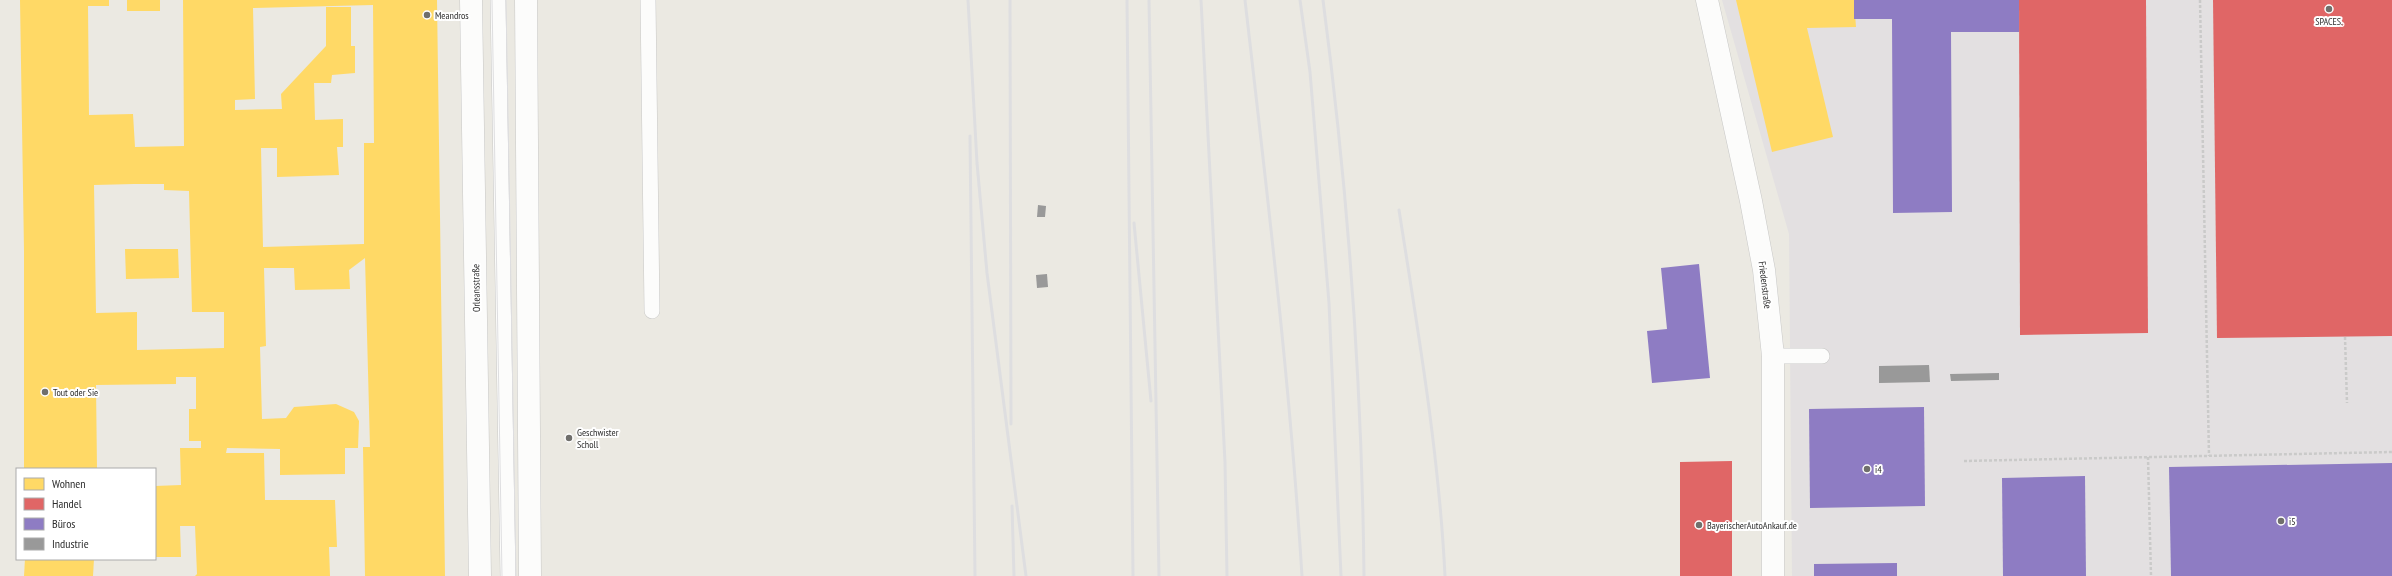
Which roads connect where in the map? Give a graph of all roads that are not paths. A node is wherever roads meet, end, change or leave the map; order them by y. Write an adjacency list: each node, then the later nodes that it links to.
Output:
1 (471, 0): 9 (main road, Orleansstraße)
2 (498, 0): 10 (lane)
3 (526, 0): 11 (main road)
4 (648, 0): 6 (lane)
5 (1707, 0): 7 (main road, Friedenstraße)
6 (652, 311)
7 (1773, 356): 8 (lane); 12 (main road, Friedenstraße)
8 (1822, 356)
9 (480, 576)
10 (508, 576)
11 (530, 576)
12 (1773, 576)

